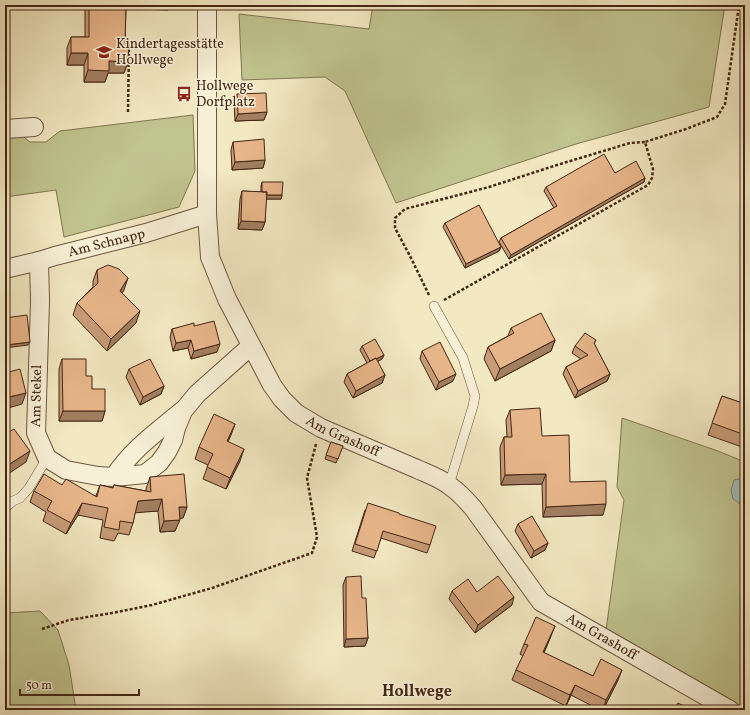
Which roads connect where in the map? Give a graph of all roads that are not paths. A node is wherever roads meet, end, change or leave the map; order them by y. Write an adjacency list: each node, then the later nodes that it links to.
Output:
1 (207, 5): 4 (street, Am Grashoff)
2 (34, 127): 3 (street)
3 (5, 129)
4 (207, 214): 5 (street, Am Schnapp); 8 (street, Am Grashoff)
5 (39, 261): 6 (street, Am Schnapp); 10 (street, Am Stekel)
6 (5, 269)
7 (434, 306): 12 (lane)
8 (251, 346): 9 (street); 12 (street, Am Grashoff)
9 (183, 411): 11 (street); 11 (street)
10 (47, 458): 11 (street); 13 (lane)
11 (114, 477)
12 (449, 485): 14 (street, Am Grashoff)
13 (5, 508)
14 (730, 710)

